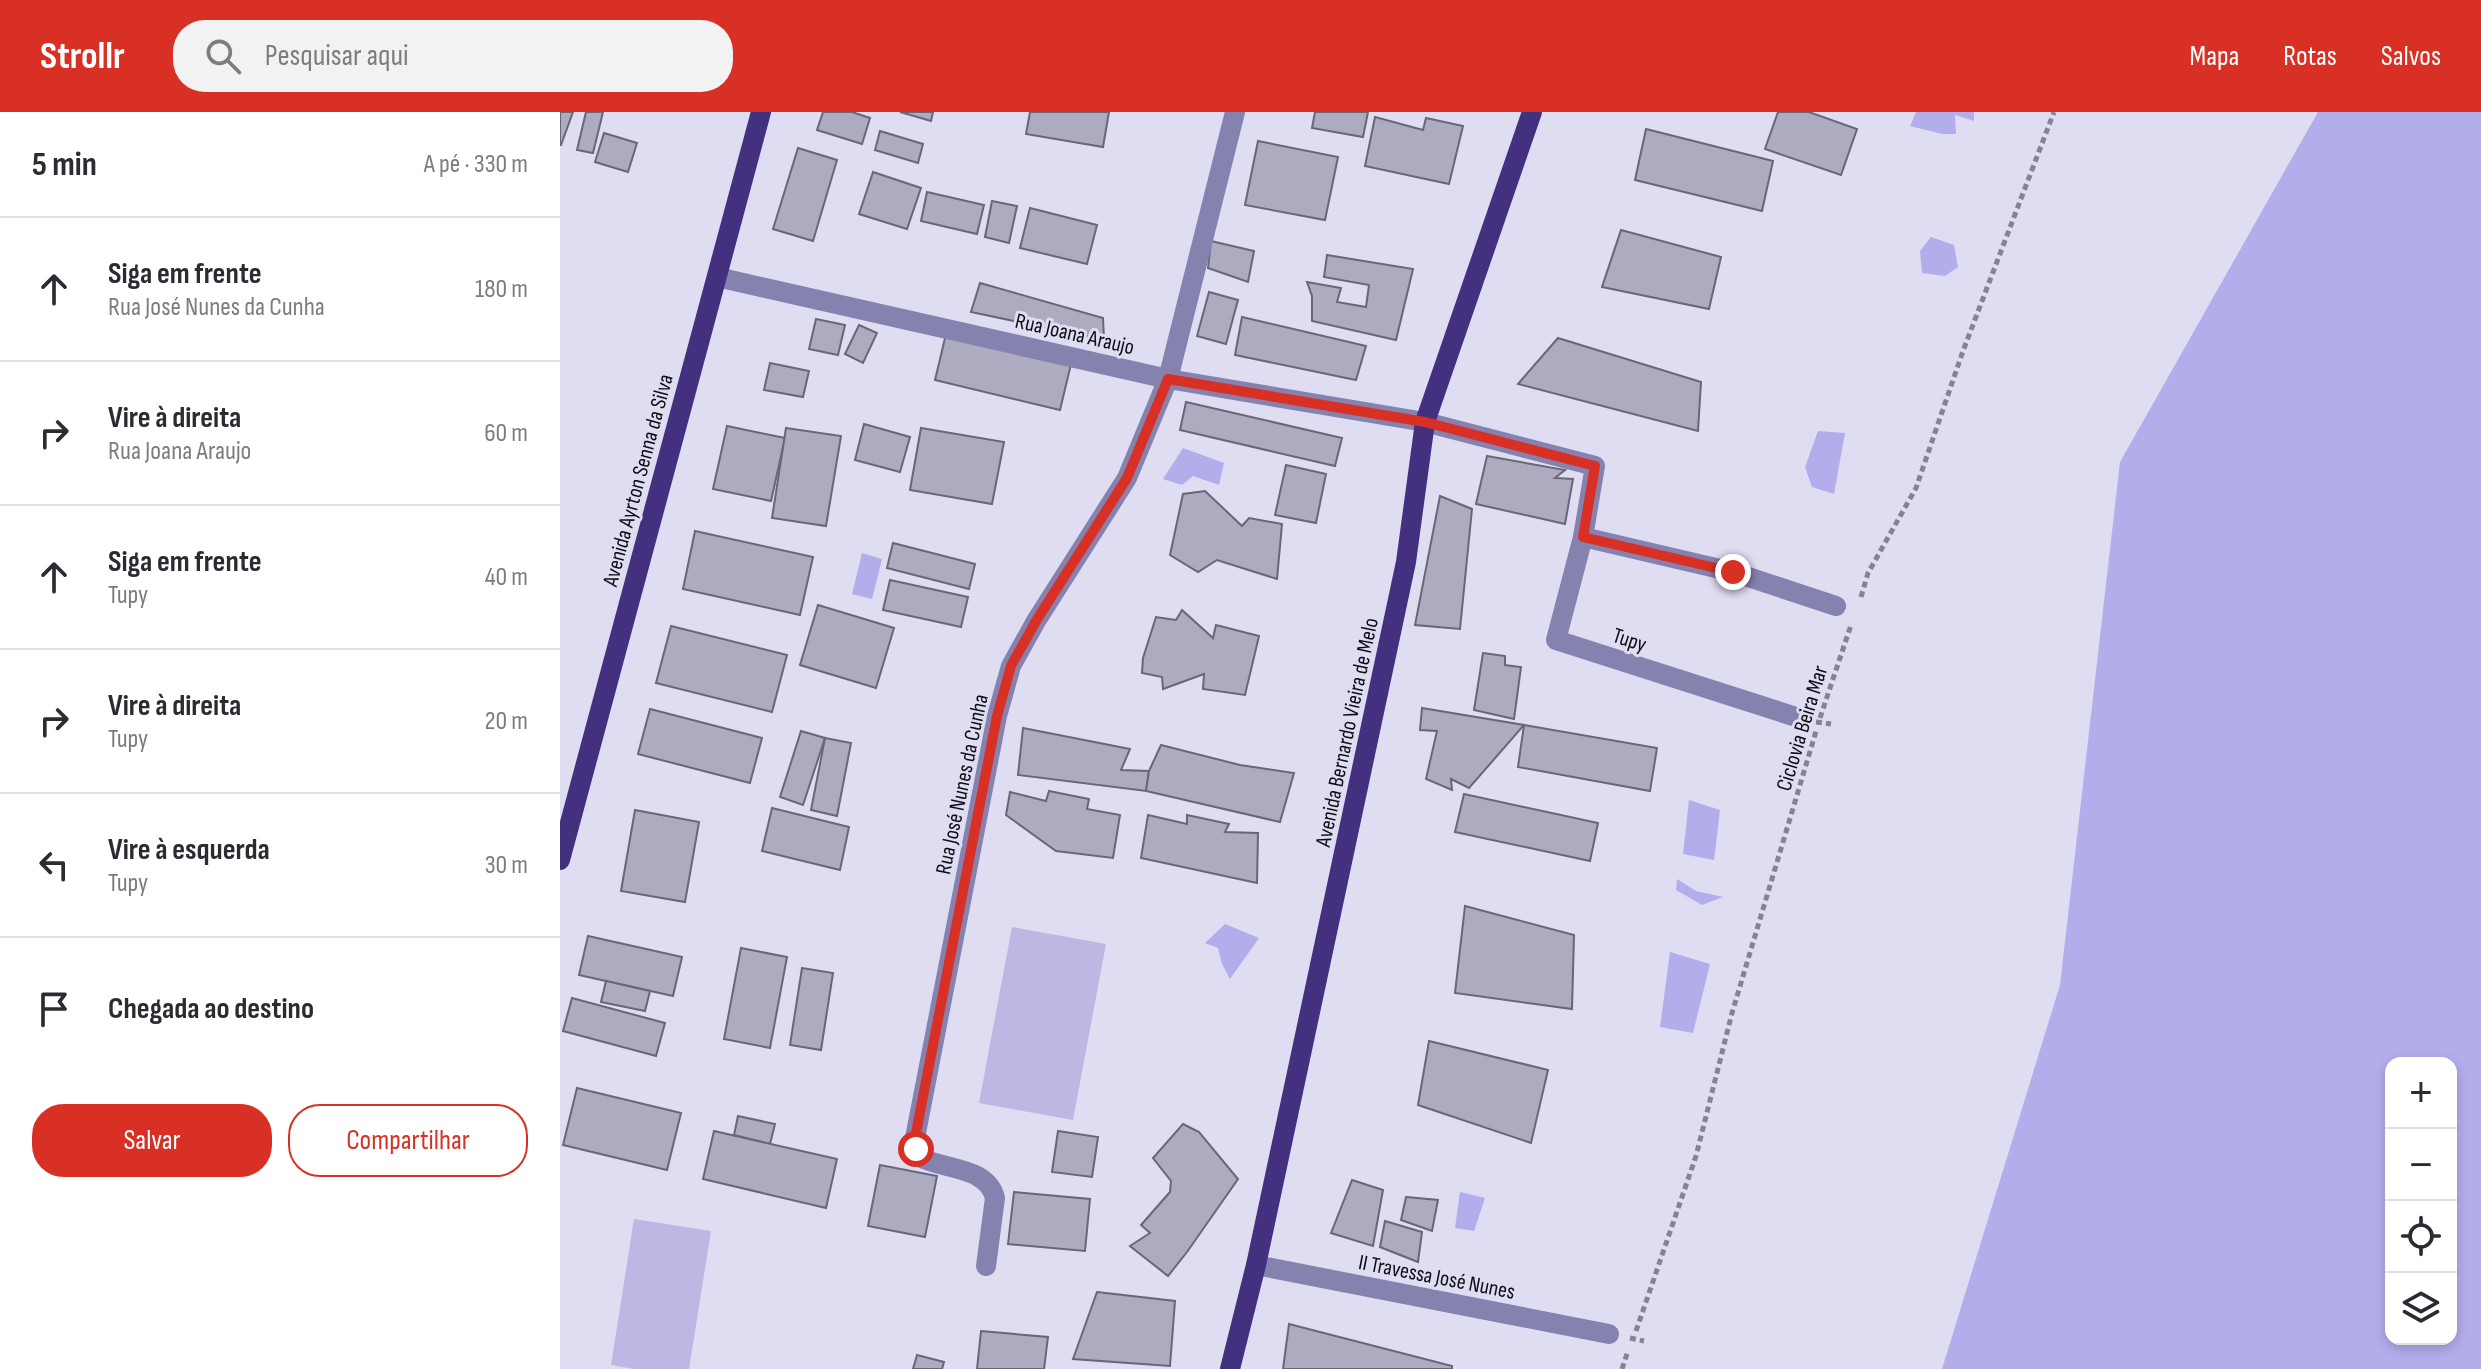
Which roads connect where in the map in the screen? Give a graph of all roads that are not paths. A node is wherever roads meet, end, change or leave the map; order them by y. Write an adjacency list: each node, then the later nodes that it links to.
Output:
1 (761, 112): 4 (main road, Avenida Ayrton Senna da Silva)
2 (1235, 112): 5 (street, Rua José Nunes da Cunha)
3 (1532, 112): 6 (main road, Avenida Bernardo Vieira de Melo)
4 (717, 277): 5 (street, Rua Joana Araujo); 10 (main road, Avenida Ayrton Senna da Silva)
5 (1168, 379): 6 (street, Rua Joana Araujo); 12 (street, Rua José Nunes da Cunha)
6 (1425, 422): 7 (street, Tupy); 11 (main road, Avenida Bernardo Vieira de Melo)
7 (1583, 537): 8 (street); 9 (street, Tupy)
8 (1846, 609)
9 (1793, 716)
10 (560, 860)
11 (1256, 1265): 13 (street, II Travessa José Nunes); 14 (main road, Avenida Bernardo Vieira de Melo)
12 (986, 1266)
13 (1609, 1334)
14 (1230, 1369)

